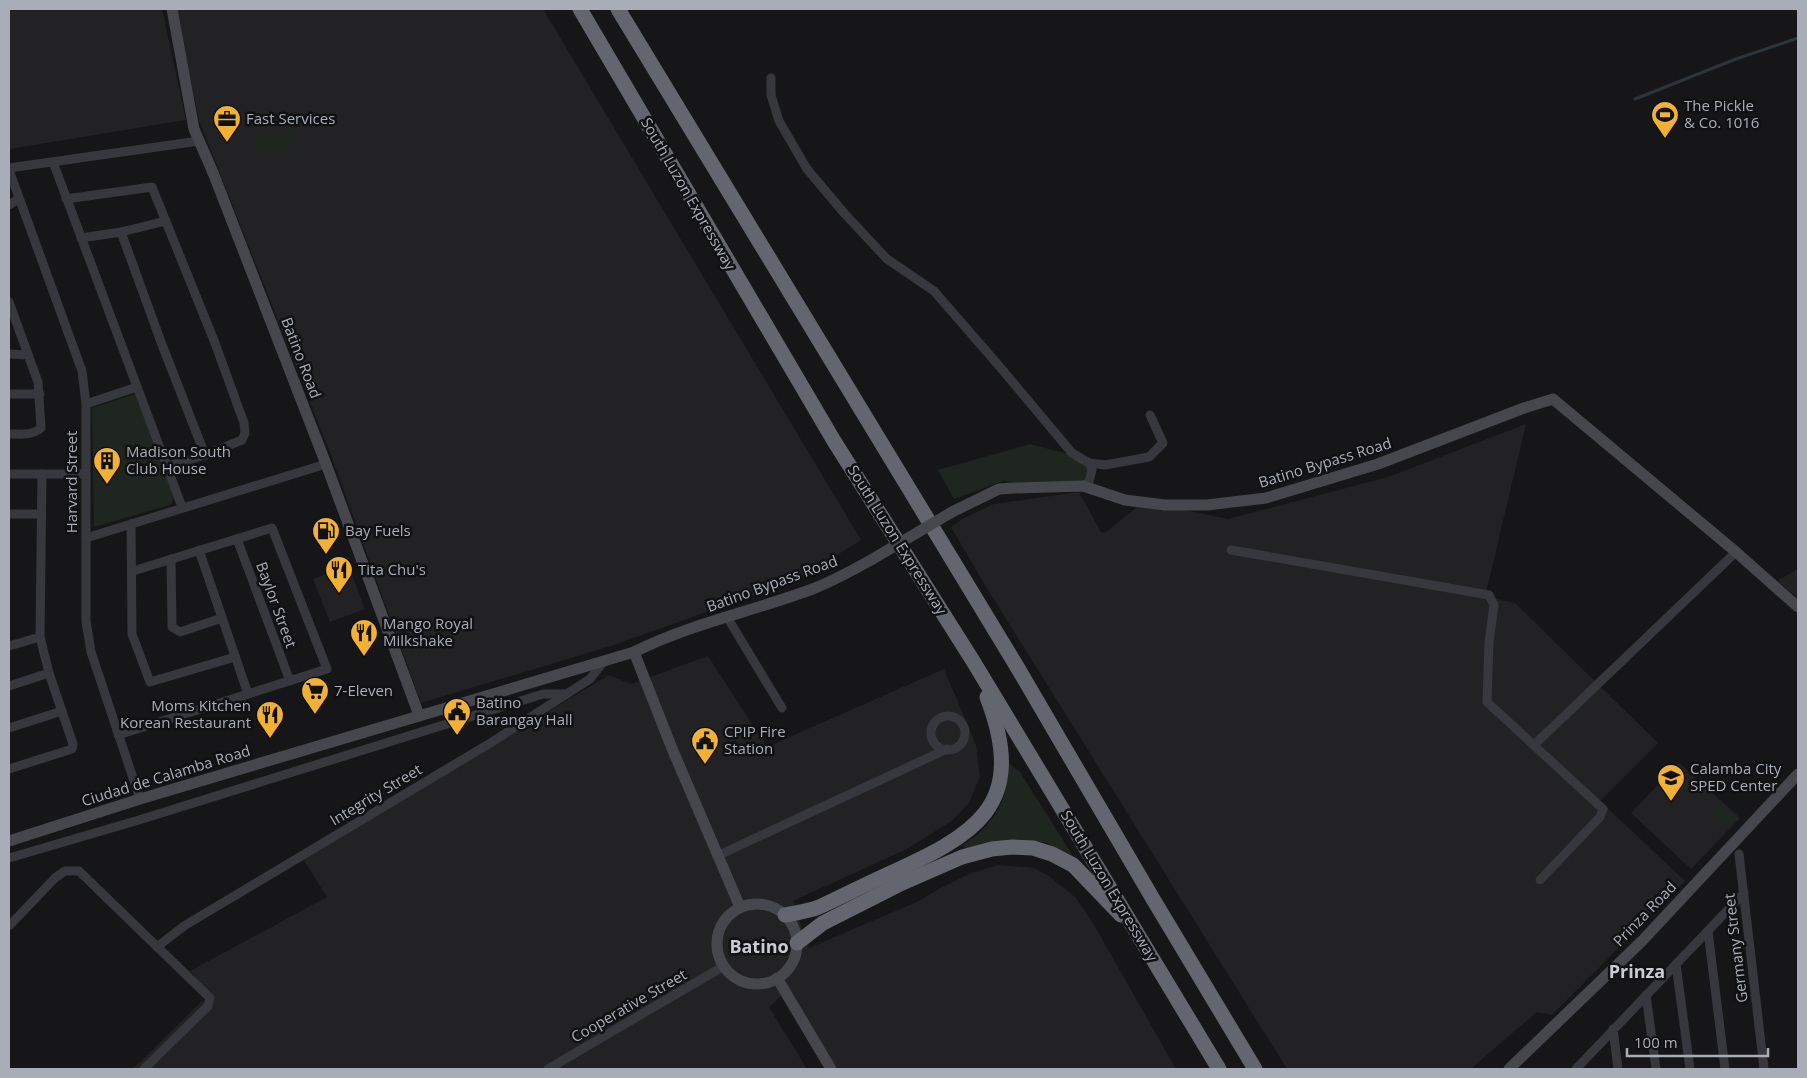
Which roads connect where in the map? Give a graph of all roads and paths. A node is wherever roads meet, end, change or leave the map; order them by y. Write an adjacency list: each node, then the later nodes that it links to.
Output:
1 (172, 9): 5 (main road, Batino Road)
2 (580, 9): 49 (highway, South Luzon Expressway)
3 (618, 9): 89 (highway, South Luzon Expressway)
4 (771, 78): 24 (street)
5 (200, 141): 6 (street); 25 (main road, Batino Road)
6 (53, 162): 7 (street); 9 (street)
7 (9, 169): 8 (street, Harvard Street)
8 (18, 199): 10 (street); 20 (street, Harvard Street)
9 (66, 199): 11 (street); 13 (street)
10 (9, 205)
11 (166, 221): 12 (street); 23 (street)
12 (121, 232): 13 (street); 23 (street)
13 (80, 238): 17 (street)
14 (9, 302): 16 (street)
15 (9, 354): 16 (street)
16 (28, 354): 19 (street)
17 (137, 387): 20 (street); 26 (street)
18 (9, 394): 19 (street)
19 (40, 394): 22 (street)
20 (86, 404): 29 (street, Harvard Street)
21 (1150, 415): 24 (street)
22 (9, 434)
23 (205, 455): 26 (street)
24 (1089, 463): 30 (street)
25 (326, 464): 31 (street); 58 (main road, Batino Road)
26 (168, 466): 31 (street)
27 (9, 474): 28 (street)
28 (42, 474): 29 (street); 33 (street)
29 (86, 474): 35 (street, Harvard Street)
30 (1083, 486): 39 (main road, Batino Bypass Road); 43 (main road, Batino Bypass Road, bridge)
31 (182, 508): 34 (street)
32 (9, 514): 33 (street)
33 (41, 514): 45 (street)
34 (131, 524): 35 (street); 41 (street)
35 (86, 538): 60 (street, Harvard Street)
36 (237, 539): 37 (street); 52 (street, Baylor Street); 52 (street)
37 (198, 550): 40 (street); 44 (street)
38 (1231, 550): 61 (street)
39 (1736, 552): 42 (main road, Batino Bypass Road); 61 (street)
40 (170, 559): 41 (street); 44 (street)
41 (133, 571): 48 (street)
42 (1798, 607)
43 (727, 616): 47 (main road, Batino Bypass Road); 56 (street)
44 (222, 618): 48 (street)
45 (40, 637): 46 (street); 51 (street)
46 (9, 646)
47 (634, 652): 50 (main road, Batino Bypass Road); 68 (main road)
48 (235, 657): 54 (street)
49 (973, 660): 73 (highway); 75 (highway, South Luzon Expressway)
50 (604, 661): 55 (street, Integrity Street); 58 (main road, Ciudad de Calamba Road)
51 (49, 673): 53 (street); 57 (street)
52 (290, 681): 54 (street)
53 (9, 686)
54 (248, 694): 60 (street)
55 (567, 694): 69 (street); 78 (street, Integrity Street)
56 (782, 708)
57 (62, 711): 59 (street); 63 (street)
58 (419, 715): 65 (main road, Ciudad de Calamba Road)
59 (9, 728)
60 (118, 735): 65 (street, Harvard Street)
61 (1534, 745): 70 (street)
62 (947, 750): 68 (street)
63 (9, 769)
64 (1798, 774): 90 (main road, Prinza Road)
65 (140, 799): 66 (main road, Ciudad de Calamba Road)
66 (9, 841)
67 (1739, 854): 71 (street, Germany Street)
68 (717, 856): 72 (main road)
69 (9, 858)
70 (1540, 880)
71 (1744, 893): 76 (street); 95 (street, Germany Street)
72 (740, 907): 73 (main road); 80 (main road)
73 (785, 915): 77 (main road)
74 (9, 926): 78 (street)
75 (1135, 928): 77 (highway); 88 (highway, South Luzon Expressway)
76 (1708, 931): 79 (street); 94 (street)
77 (797, 943): 81 (main road)
78 (156, 947): 85 (street)
79 (1676, 964): 82 (street); 93 (street)
80 (724, 966): 81 (main road); 86 (street, Cooperative Street)
81 (777, 978): 87 (main road)
82 (1646, 995): 83 (street); 92 (street)
83 (1613, 1029): 84 (street); 91 (street)
84 (1578, 1068)
85 (144, 1069)
86 (548, 1069)
87 (831, 1069)
88 (1219, 1069)
89 (1255, 1069)
90 (1509, 1069)
91 (1618, 1069)
92 (1656, 1069)
93 (1690, 1069)
94 (1725, 1069)
95 (1764, 1069)

